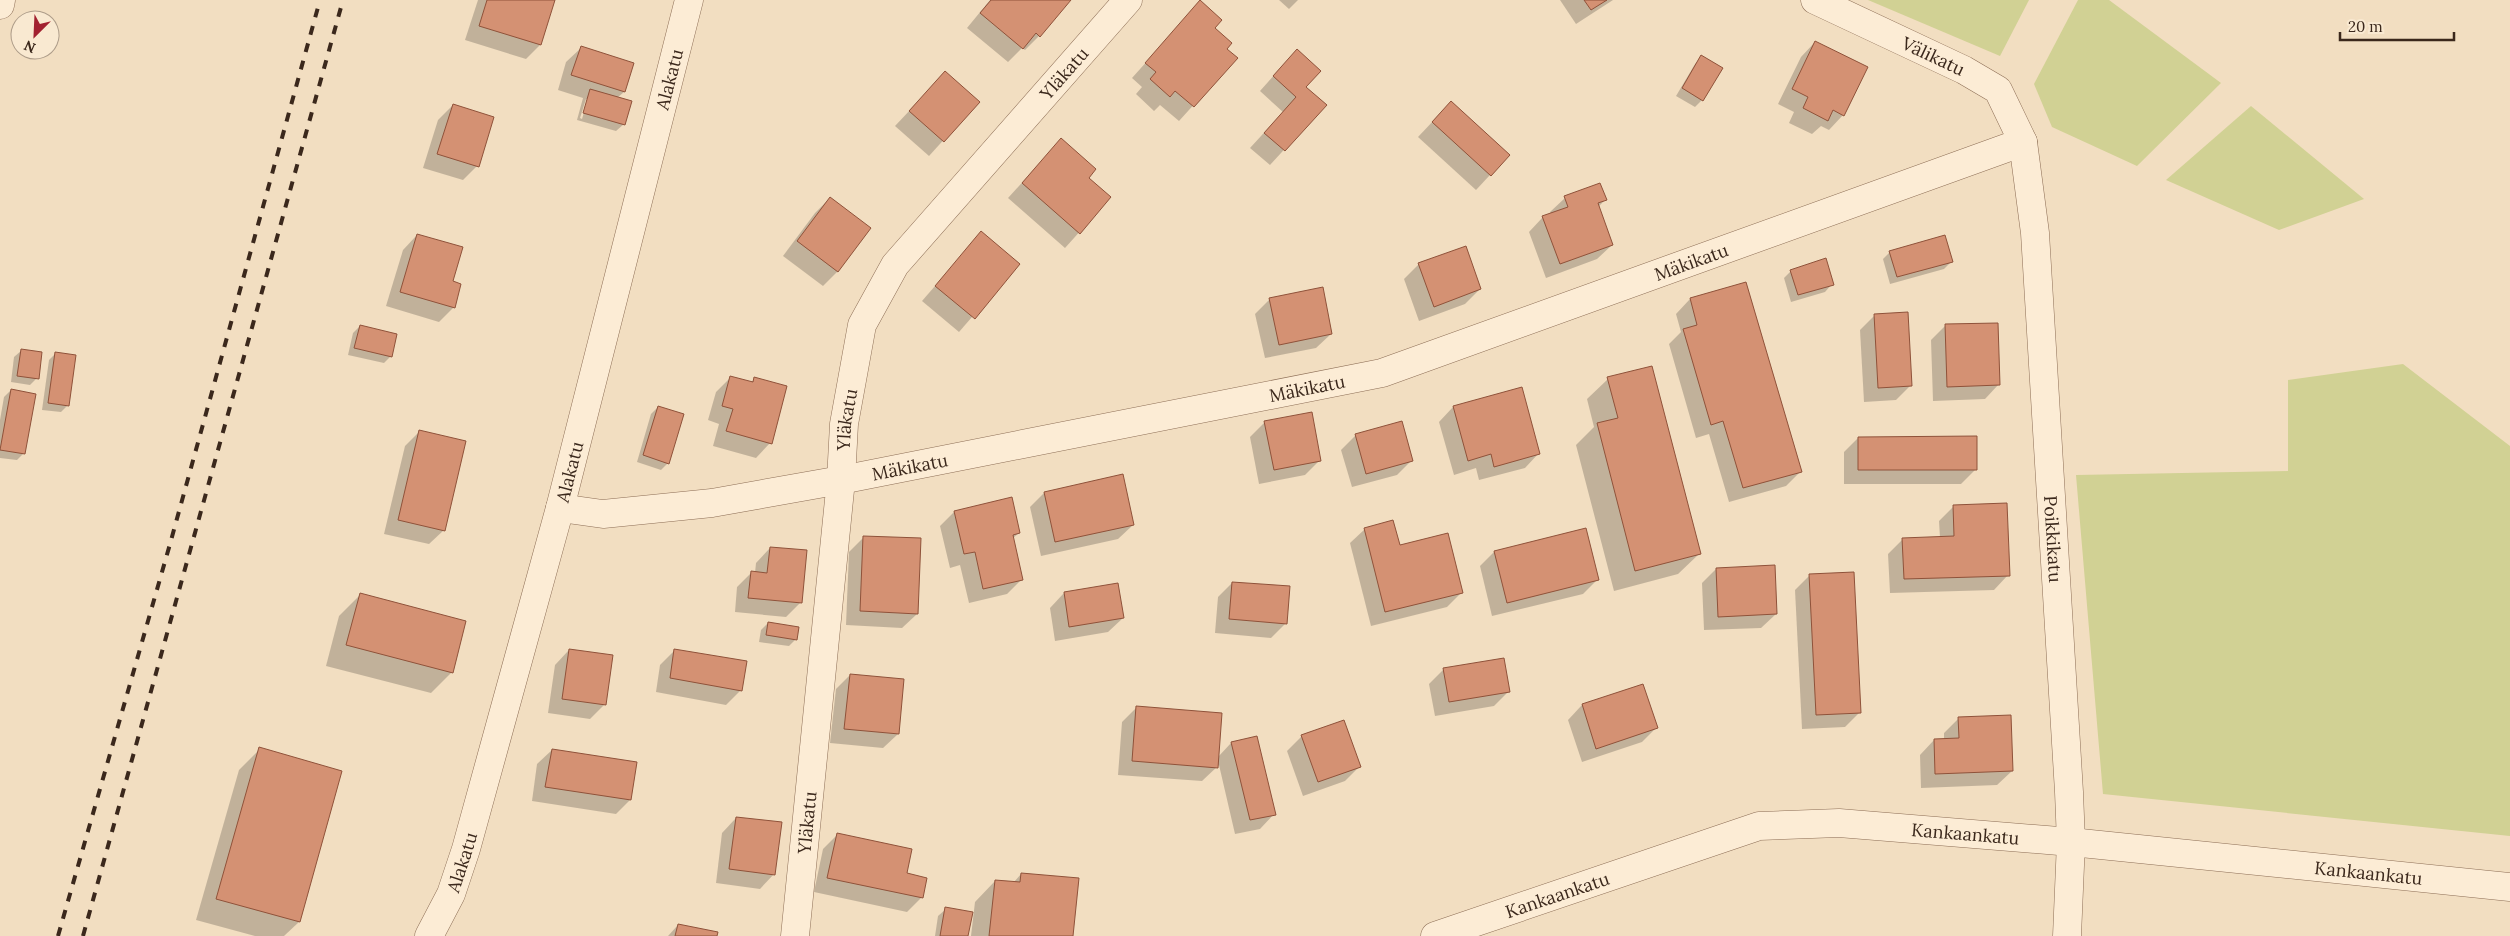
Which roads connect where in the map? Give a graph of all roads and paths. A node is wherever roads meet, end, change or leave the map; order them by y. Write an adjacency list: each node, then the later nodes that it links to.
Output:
1 (1, 0): 5 (street)
2 (689, 0): 8 (street, Alakatu)
3 (1128, 0): 7 (street, Yläkatu)
4 (1815, 0): 6 (street, Välikatu)
5 (0, 5)
6 (2023, 142): 7 (street, Mäkikatu); 9 (street, Poikkikatu)
7 (841, 480): 8 (street, Mäkikatu); 12 (street, Yläkatu)
8 (560, 508): 11 (street, Alakatu)
9 (2071, 842): 10 (street, Kankaankatu); 13 (street, Kankaankatu); 14 (street, Poikkikatu)
10 (2510, 887)
11 (429, 936)
12 (795, 936)
13 (1435, 936)
14 (2067, 936)

